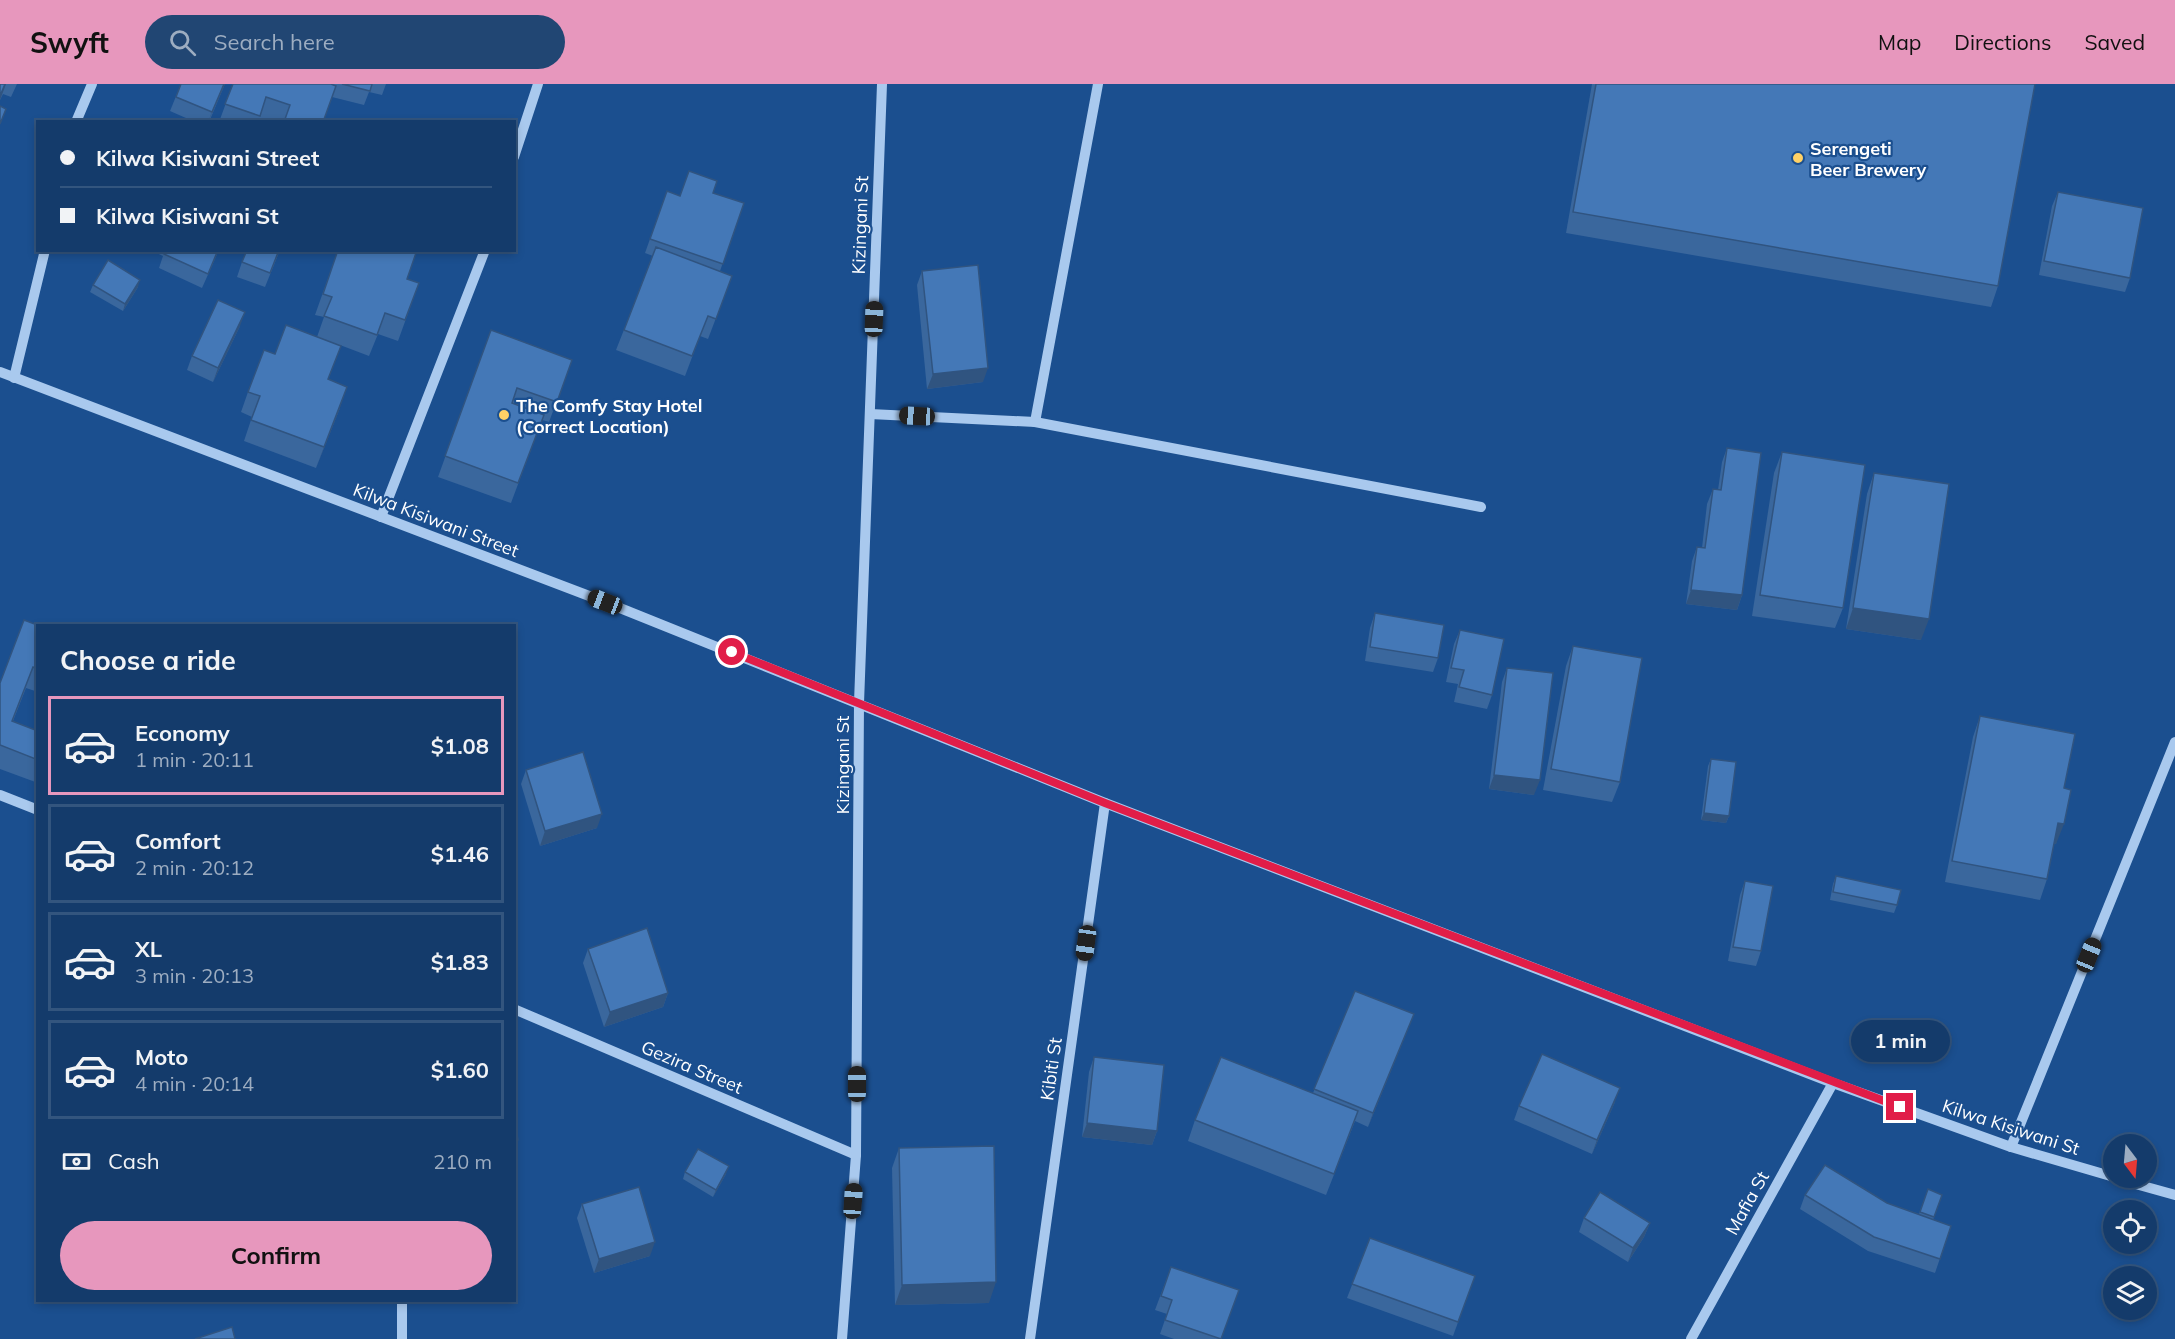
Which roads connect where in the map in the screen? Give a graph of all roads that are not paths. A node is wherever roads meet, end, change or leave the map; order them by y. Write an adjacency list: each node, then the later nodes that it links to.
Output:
1 (92, 84): 5 (street)
2 (538, 84): 6 (street)
3 (882, 84): 11 (street, Kizingani St)
4 (1098, 84): 12 (street)
5 (77, 120)
6 (516, 151)
7 (45, 252): 10 (street)
8 (484, 252): 14 (street)
9 (0, 372): 10 (street, Kilwa Kisiwani Street)
10 (14, 378): 14 (street, Kilwa Kisiwani Street)
11 (870, 414): 12 (street); 15 (street, Kizingani St)
12 (1035, 422): 13 (street)
13 (1481, 507)
14 (381, 517): 15 (street, Kilwa Kisiwani Street)
15 (859, 703): 18 (street, Kilwa Kisiwani St); 23 (street, Kizingani St)
16 (2175, 742): 22 (street)
17 (0, 795): 19 (street)
18 (1105, 803): 21 (street, Kilwa Kisiwani St); 30 (street, Kibiti St)
19 (36, 809)
20 (516, 1010): 23 (street, Gezira Street)
21 (1833, 1083): 22 (street, Kilwa Kisiwani St); 31 (street, Mafia St)
22 (2011, 1147): 24 (street, Kilwa Kisiwani St)
23 (856, 1155): 29 (street, Kizingani St)
24 (2103, 1174)
25 (2149, 1188): 26 (street, Kilwa Kisiwani St)
26 (2175, 1196)
27 (402, 1302): 28 (street)
28 (402, 1339)
29 (842, 1339)
30 (1030, 1339)
31 (1691, 1339)

